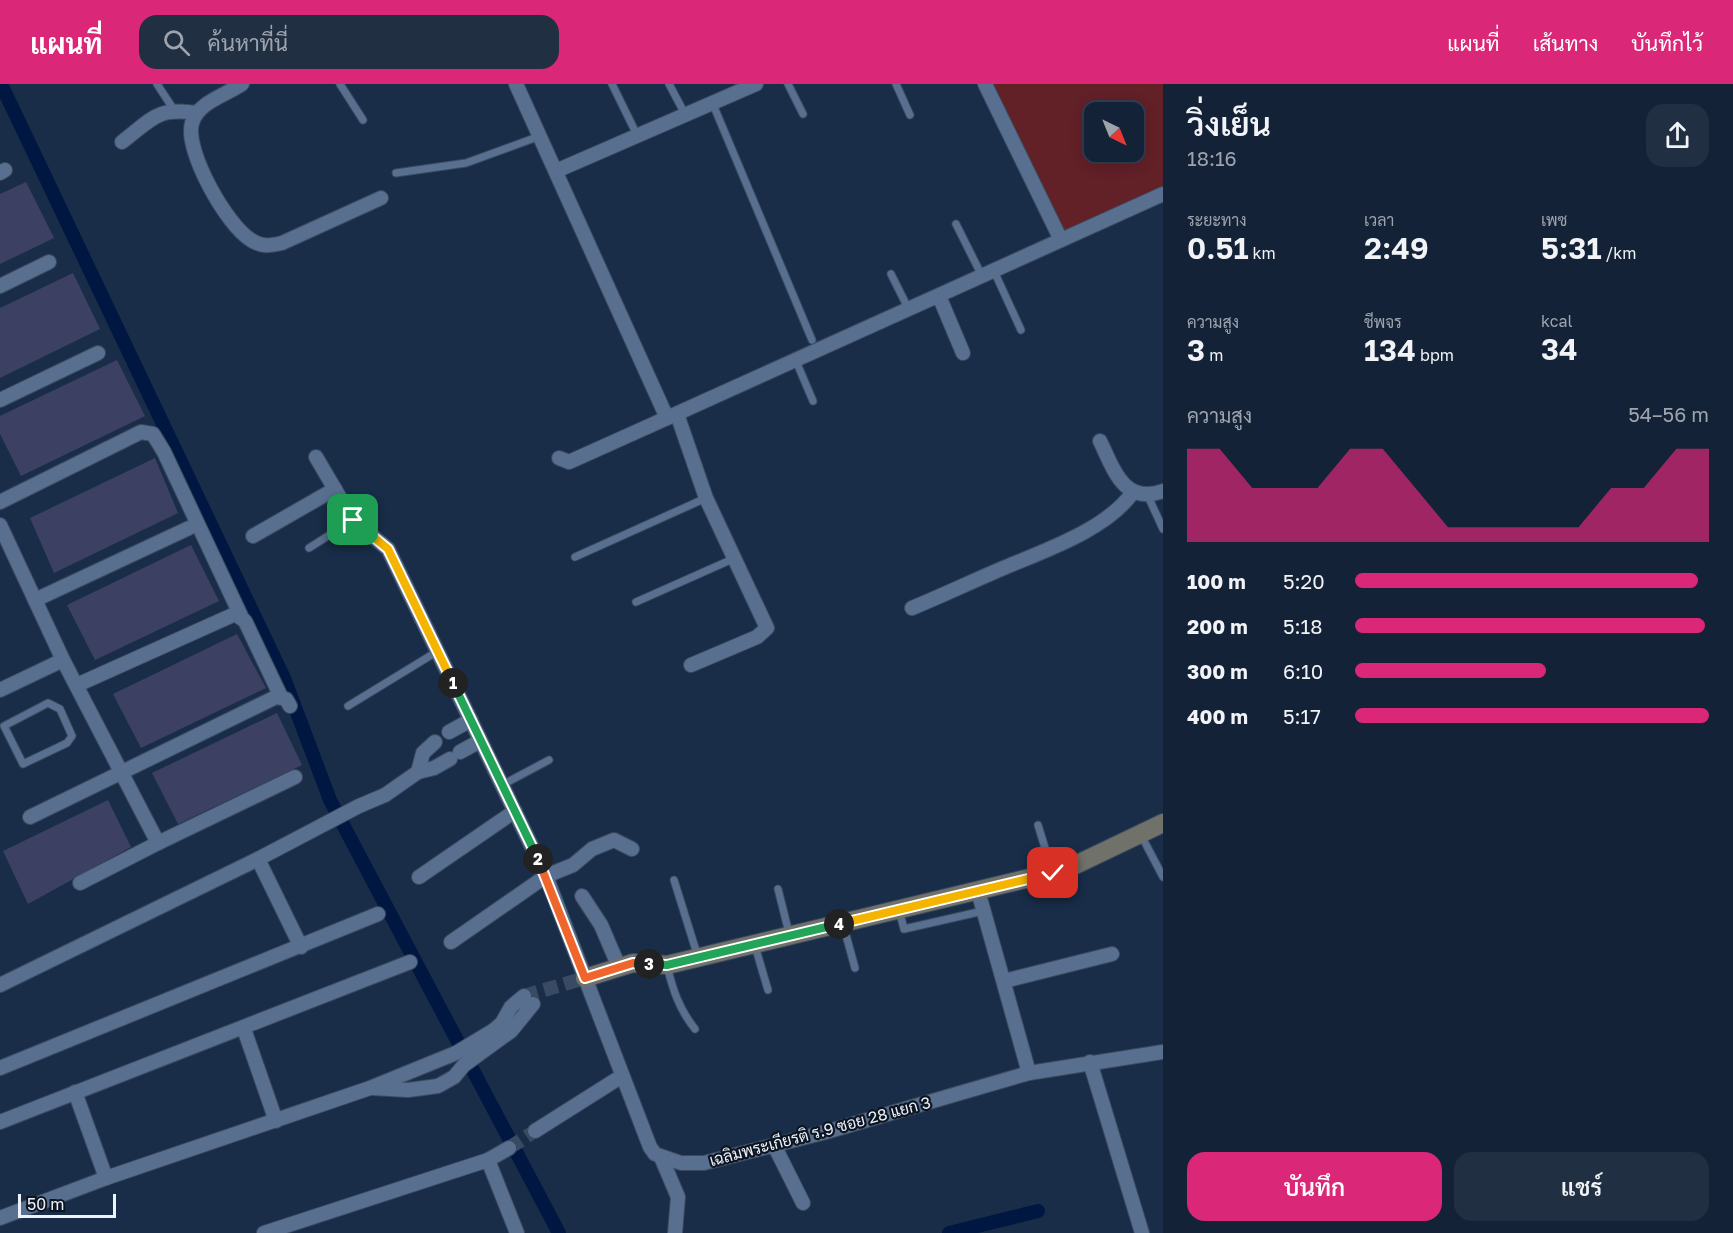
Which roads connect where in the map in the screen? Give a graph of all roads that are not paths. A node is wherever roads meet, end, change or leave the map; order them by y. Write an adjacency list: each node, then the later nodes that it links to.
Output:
1 (157, 84): 12 (lane)
2 (242, 84): 13 (street)
3 (340, 84): 17 (lane)
4 (516, 84): 19 (street)
5 (612, 84): 18 (lane)
6 (669, 84): 14 (lane)
7 (756, 84): 11 (street)
8 (788, 84): 15 (lane)
9 (896, 84): 16 (lane)
10 (985, 84): 26 (street)
11 (712, 102): 14 (street); 34 (lane)
12 (174, 110): 13 (street); 20 (street)
13 (196, 113): 24 (street)
14 (685, 114): 18 (street)
15 (803, 114)
16 (910, 115)
17 (363, 120)
18 (637, 135): 21 (street)
19 (540, 136): 21 (street); 22 (lane)
20 (122, 142)
21 (556, 171): 40 (street)
22 (396, 173)
23 (1163, 194): 26 (street)
24 (381, 198)
25 (956, 224): 29 (lane)
26 (1061, 240): 29 (street)
27 (49, 262): 30 (street)
28 (891, 274): 32 (lane)
29 (988, 274): 31 (street); 33 (lane)
30 (0, 286)
31 (939, 296): 32 (street); 36 (street)
32 (909, 310): 37 (street)
33 (1021, 330)
34 (812, 340)
35 (98, 353): 38 (street)
36 (963, 353)
37 (796, 361): 39 (lane); 40 (street)
38 (0, 400)
39 (813, 400)
40 (672, 416): 43 (street); 47 (street)
41 (1100, 441): 46 (street)
42 (316, 457): 44 (street)
43 (559, 458)
44 (335, 489): 49 (street); 53 (street)
45 (1163, 491): 46 (street)
46 (1140, 493): 52 (lane); 59 (street)
47 (706, 498): 55 (lane); 56 (street)
48 (0, 502): 60 (street)
49 (353, 520): 54 (lane); 61 (street)
50 (0, 525): 57 (street)
51 (189, 528): 57 (street)
52 (1163, 529)
53 (253, 536)
54 (309, 548)
55 (575, 557)
56 (735, 558): 58 (lane); 63 (street)
57 (35, 600): 62 (street)
58 (636, 602)
59 (912, 608)
60 (241, 616): 64 (street); 74 (street)
61 (438, 651): 66 (lane); 68 (street)
62 (63, 660): 64 (street); 65 (street)
63 (691, 665)
64 (76, 685): 74 (street)
65 (0, 690)
66 (348, 706)
67 (0, 717): 69 (lane)
68 (471, 720): 70 (street); 71 (street)
69 (2, 727): 69 (lane)
70 (449, 732)
71 (480, 741): 75 (street); 77 (street)
72 (435, 742): 75 (street)
73 (549, 760): 77 (lane)
74 (120, 772): 79 (street); 83 (street)
75 (418, 772): 85 (street)
76 (295, 777): 83 (street)
77 (502, 785): 78 (street)
78 (515, 811): 87 (street); 88 (street)
79 (30, 818)
80 (1163, 823): 82 (street)
81 (1038, 825): 86 (lane)
82 (1141, 835): 86 (street); 89 (lane)
83 (158, 843): 91 (street)
84 (633, 849): 87 (street)
85 (258, 859): 102 (street); 111 (street)
86 (1053, 873): 93 (street)
87 (546, 876): 100 (street); 109 (street)
88 (419, 877)
89 (1163, 877)
90 (674, 880): 104 (lane)
91 (80, 884)
92 (778, 889): 99 (lane)
93 (978, 891): 95 (street); 96 (street)
94 (582, 896): 107 (street)
95 (899, 910): 96 (lane); 98 (street)
96 (983, 911): 110 (street)
97 (378, 914): 102 (street)
98 (843, 923): 99 (street); 108 (lane)
99 (790, 936): 101 (street)
100 (451, 942)
101 (754, 944): 104 (street); 112 (lane)
102 (301, 947): 119 (street)
103 (1112, 954): 110 (street)
104 (698, 957): 106 (street)
105 (410, 962): 114 (street)
106 (667, 965): 107 (street); 115 (lane)
107 (619, 967): 109 (street)
108 (855, 968)
109 (585, 978): 121 (street)
110 (1004, 981): 120 (street)
111 (0, 985)
112 (768, 990)
113 (528, 1000): 116 (street)
114 (244, 1029): 123 (street); 124 (street)
115 (694, 1029)
116 (481, 1045): 122 (street); 122 (street)
117 (1163, 1052): 118 (street, เฉลิมพระเกียรติ ร.9 ซอย 28 แยก 3)
118 (1090, 1062): 120 (street, เฉลิมพระเกียรติ ร.9 ซอย 28 แยก 3); 137 (street)
119 (0, 1068)
120 (1029, 1073): 127 (street, เฉลิมพระเกียรติ ร.9 ซอย 28 แยก 3)
121 (622, 1076): 126 (street); 129 (street)
122 (370, 1088): 124 (street)
123 (75, 1092): 125 (street); 131 (street)
124 (276, 1121): 131 (street)
125 (0, 1122)
126 (535, 1131)
127 (774, 1145): 129 (street, เฉลิมพระเกียรติ ร.9 ซอย 28 แยก 3); 132 (street)
128 (509, 1148): 130 (street)
129 (661, 1157): 136 (street)
130 (488, 1160): 134 (street); 135 (street)
131 (106, 1178): 133 (street)
132 (803, 1203)
133 (0, 1218)
134 (264, 1233)
135 (517, 1233)
136 (675, 1233)
137 (1142, 1233)

